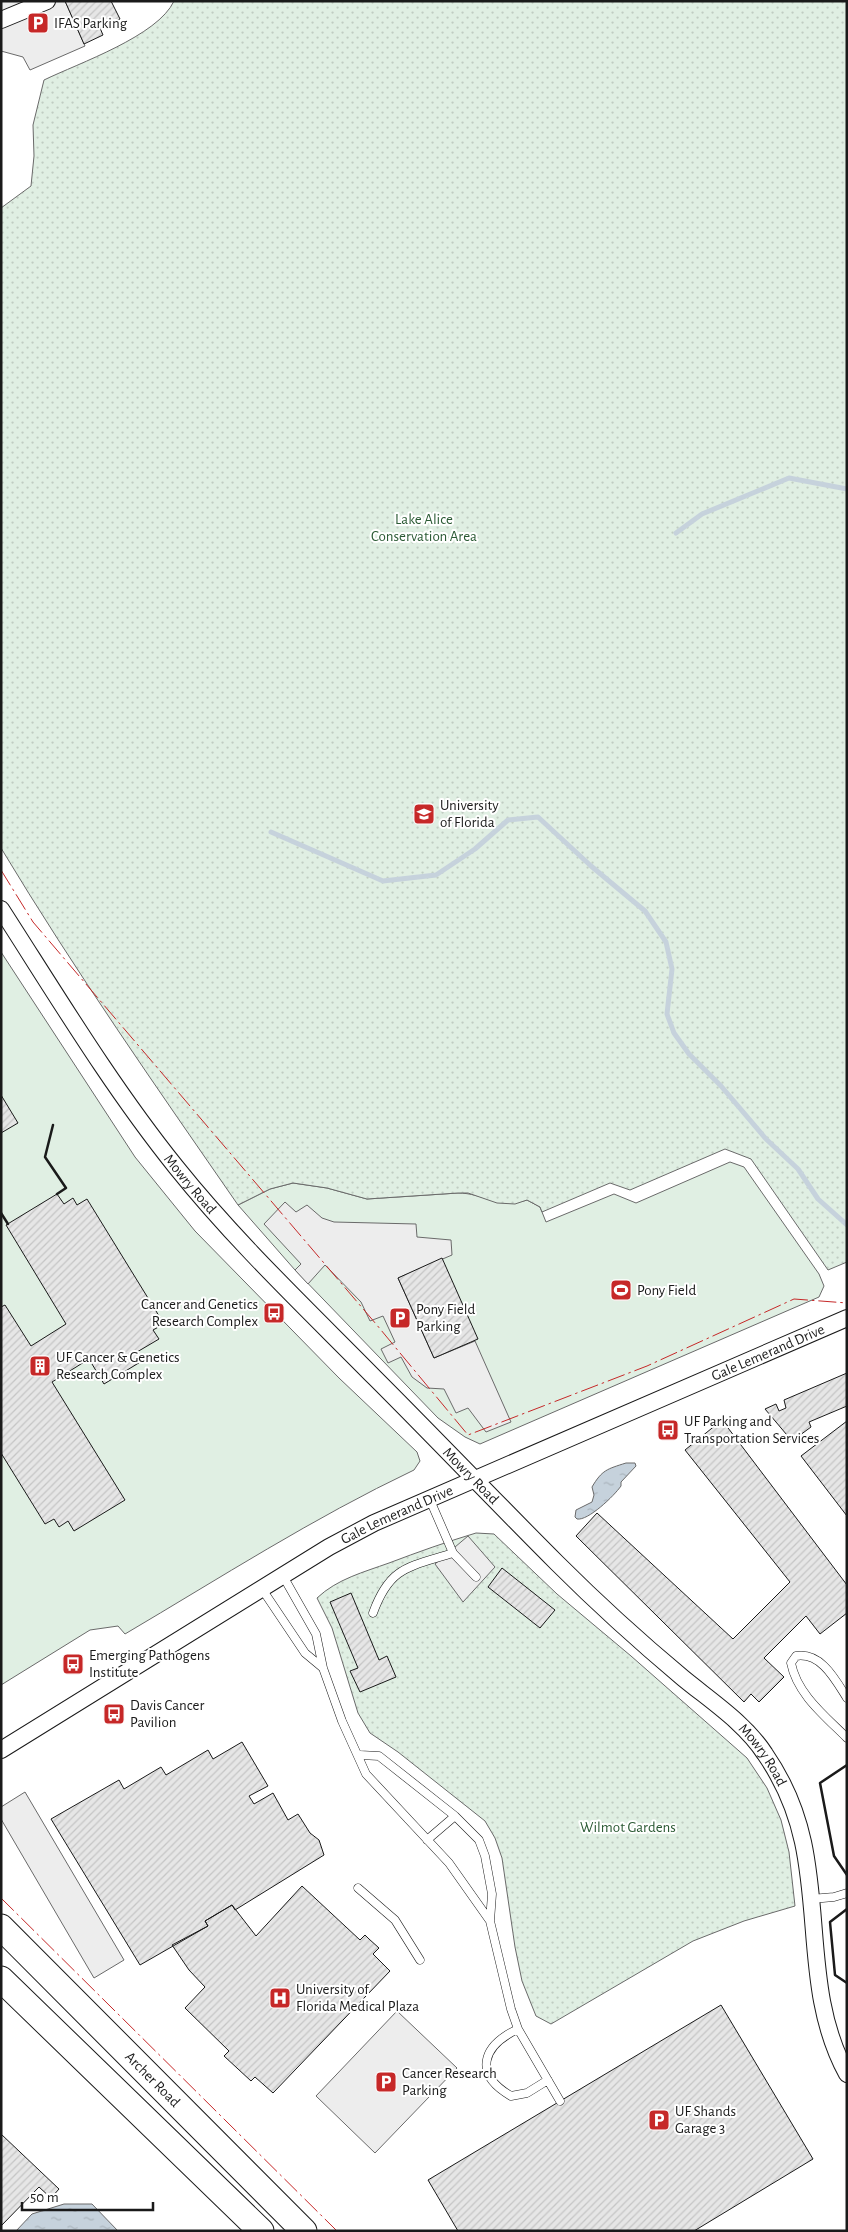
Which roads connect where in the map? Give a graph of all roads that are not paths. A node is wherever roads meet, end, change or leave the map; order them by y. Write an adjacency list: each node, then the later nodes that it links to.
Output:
1 (47, 1): 2 (street)
2 (1, 20)
3 (1, 909): 5 (street, Mowry Road)
4 (847, 1318): 5 (street, Gale Lemerand Drive)
5 (477, 1479): 6 (street, Gale Lemerand Drive); 21 (street, Mowry Road)
6 (430, 1500): 7 (lane); 8 (street, Gale Lemerand Drive)
7 (453, 1553): 9 (lane); 11 (lane)
8 (283, 1576): 10 (street, Gale Lemerand Drive); 12 (lane)
9 (476, 1578)
10 (262, 1589): 12 (lane); 15 (street, Gale Lemerand Drive)
11 (373, 1613)
12 (323, 1668): 16 (lane)
13 (847, 1698): 14 (lane)
14 (847, 1738)
15 (1, 1750)
16 (360, 1755): 17 (lane); 18 (lane)
17 (455, 1816): 18 (lane); 22 (lane)
18 (427, 1840): 22 (lane)
19 (358, 1888): 24 (lane)
20 (847, 1893): 21 (lane)
21 (811, 1899): 27 (street, Mowry Road)
22 (490, 1921): 26 (lane)
23 (1, 1926): 31 (main road, Archer Road)
24 (420, 1960)
25 (1, 1979): 30 (main road)
26 (518, 2029): 28 (lane); 28 (lane)
27 (847, 2074)
28 (548, 2080): 29 (lane)
29 (560, 2101)
30 (261, 2231)
31 (304, 2231)

